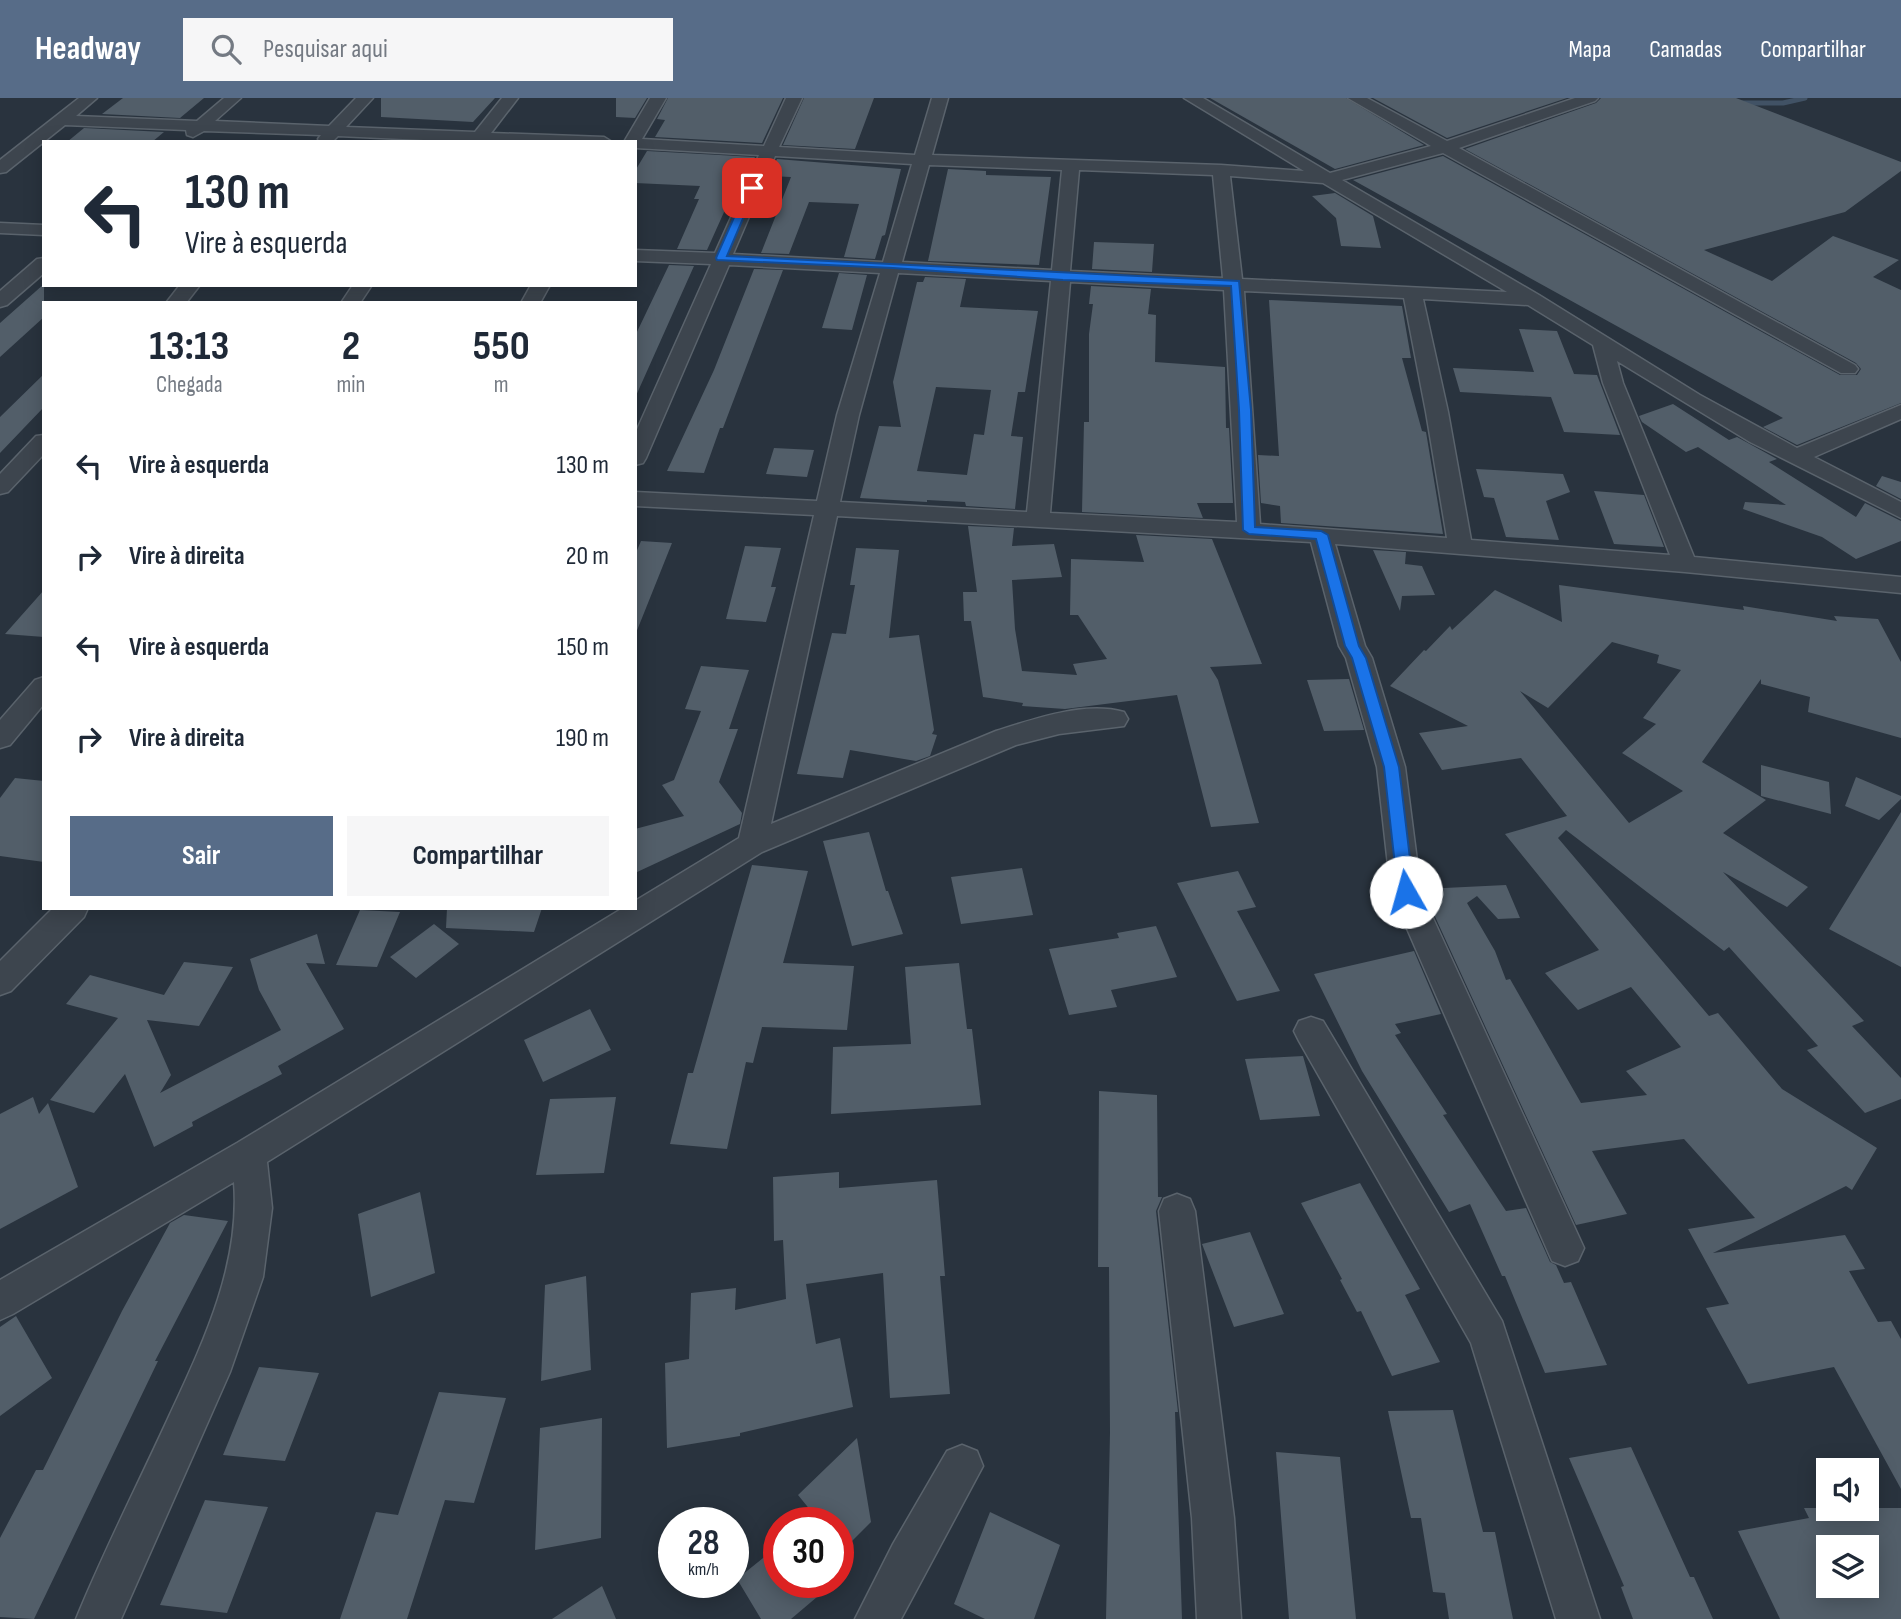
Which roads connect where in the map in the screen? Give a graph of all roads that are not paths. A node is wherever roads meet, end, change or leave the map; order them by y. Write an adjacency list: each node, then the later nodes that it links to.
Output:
1 (89, 98): 11 (street)
2 (233, 98): 12 (street)
3 (365, 98): 13 (street)
4 (510, 98): 14 (street)
5 (658, 98): 17 (street)
6 (794, 98): 20 (street)
7 (940, 98): 21 (street)
8 (1192, 98): 25 (street)
9 (1356, 98): 19 (street)
10 (1590, 98): 19 (street)
11 (60, 120): 12 (street); 23 (street)
12 (201, 126): 13 (street); 15 (street)
13 (329, 136): 14 (street)
14 (477, 139): 16 (street)
15 (185, 140)
16 (519, 140)
17 (635, 140)
18 (637, 142): 20 (street)
19 (1446, 147): 25 (street); 40 (street)
20 (769, 151): 21 (street); 29 (street)
21 (922, 160): 22 (street); 31 (street)
22 (1071, 165): 24 (street); 32 (street)
23 (0, 168)
24 (1221, 170): 25 (street); 33 (street)
25 (1329, 178): 36 (street)
26 (0, 228): 27 (street)
27 (42, 230)
28 (637, 254): 29 (street)
29 (720, 258): 31 (street); 43 (street)
30 (42, 265): 37 (street)
31 (893, 265): 32 (street); 49 (street)
32 (1063, 277): 33 (street); 51 (street)
33 (1236, 284): 35 (street); 52 (street)
34 (189, 287): 38 (street)
35 (1412, 293): 36 (street); 54 (street)
36 (1532, 299): 39 (street)
37 (0, 301)
38 (177, 301)
39 (1602, 343): 44 (street); 55 (street)
40 (1848, 369)
41 (1901, 411): 44 (street)
42 (42, 446): 46 (street)
43 (637, 454)
44 (1796, 457): 50 (street)
45 (0, 463): 46 (street)
46 (33, 464): 47 (street)
47 (0, 487)
48 (637, 499): 49 (street)
49 (826, 510): 51 (street); 60 (street)
50 (1901, 511)
51 (1038, 519): 52 (street)
52 (1249, 530): 53 (street)
53 (1321, 535): 54 (street); 66 (street)
54 (1460, 546): 55 (street)
55 (1685, 564): 56 (street)
56 (1899, 586)
57 (42, 688): 59 (street)
58 (1114, 719): 60 (street)
59 (0, 738)
60 (752, 844): 64 (street)
61 (71, 910): 62 (street)
62 (0, 982)
63 (1311, 1031): 72 (street)
64 (249, 1154): 67 (street); 69 (street)
65 (1177, 1211): 71 (street)
66 (1565, 1248)
67 (0, 1301)
68 (962, 1466): 70 (street)
69 (98, 1619)
70 (877, 1619)
71 (1219, 1619)
72 (1578, 1619)

